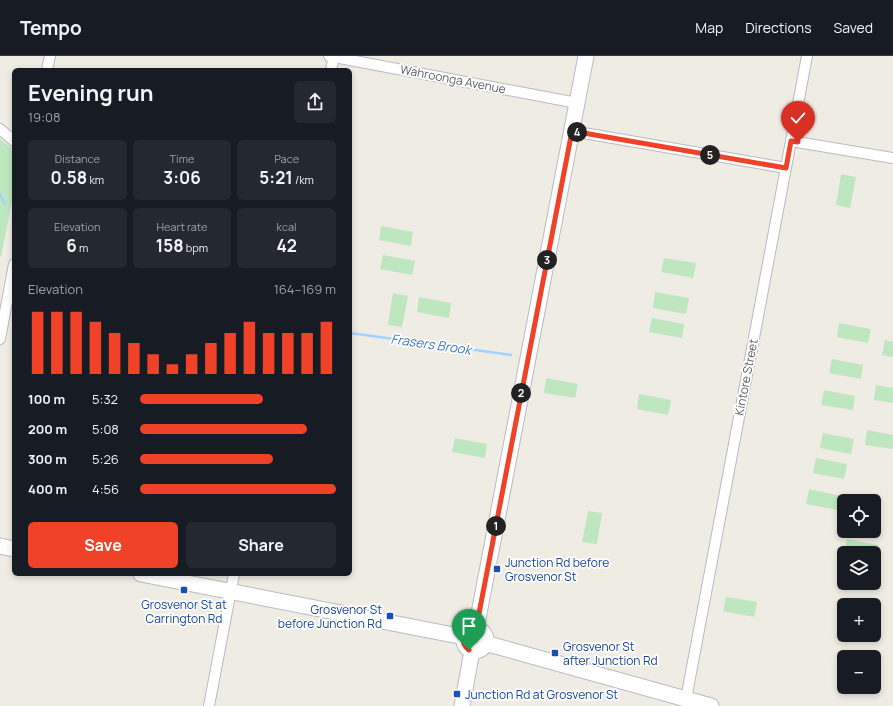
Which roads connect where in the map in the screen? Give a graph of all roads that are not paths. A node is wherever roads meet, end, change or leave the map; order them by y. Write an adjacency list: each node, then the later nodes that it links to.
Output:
1 (50, 56): 5 (street)
2 (332, 56): 6 (street); 7 (street, Wahroonga Avenue)
3 (586, 56): 7 (main road)
4 (807, 56): 11 (street, Kintore Street)
5 (47, 68)
6 (331, 68)
7 (577, 103): 9 (main road)
8 (0, 129): 10 (street)
9 (572, 131): 13 (street); 21 (main road)
10 (12, 139)
11 (791, 141): 12 (street); 13 (street, Kintore Street)
12 (893, 158)
13 (786, 168): 24 (street, Kintore Street)
14 (12, 275): 15 (street)
15 (0, 339)
16 (0, 546): 17 (main road)
17 (12, 549)
18 (151, 576): 20 (main road)
19 (234, 576): 20 (street)
20 (231, 592): 21 (main road); 25 (street)
21 (470, 633): 22 (main road); 23 (main road)
22 (486, 642): 23 (main road); 24 (main road)
23 (472, 651): 26 (main road)
24 (686, 699): 27 (main road)
25 (209, 706)
26 (462, 706)
27 (712, 706)

